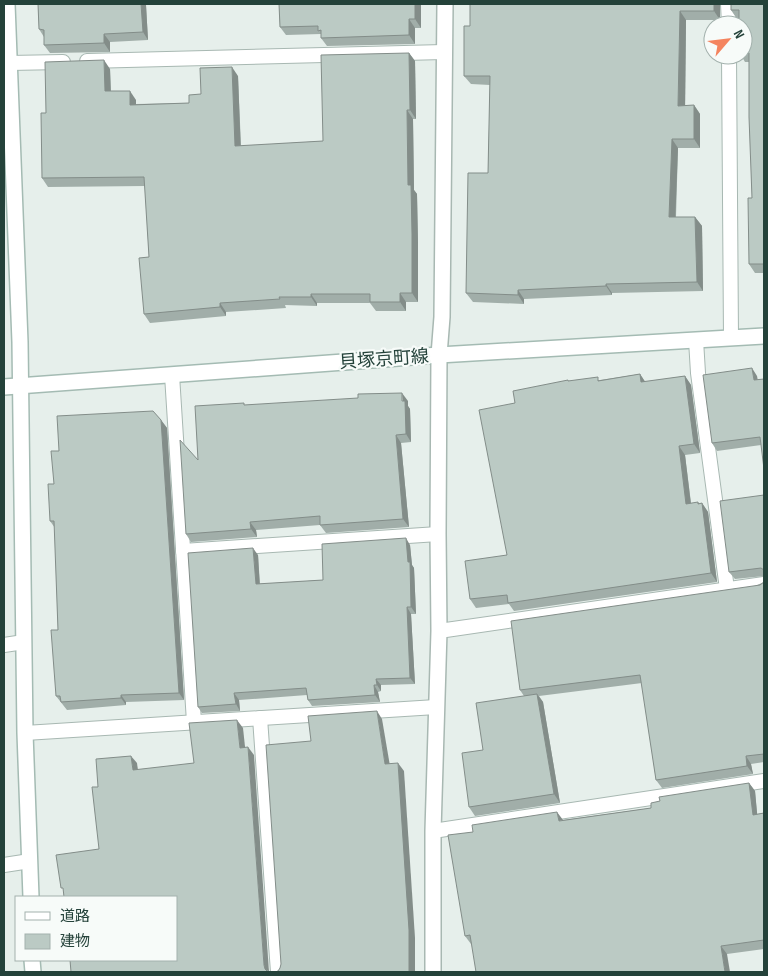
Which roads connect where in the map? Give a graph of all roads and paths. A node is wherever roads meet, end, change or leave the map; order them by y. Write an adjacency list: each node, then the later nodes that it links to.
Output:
1 (7, 4): 4 (street)
2 (445, 4): 3 (street)
3 (444, 52): 4 (lane); 10 (street)
4 (9, 63): 6 (street)
5 (729, 65): 8 (lane)
6 (7, 107): 12 (street)
7 (764, 336): 8 (street, 貝塚京町線)
8 (732, 338): 9 (street, 貝塚京町線)
9 (696, 340): 10 (street, 貝塚京町線); 17 (lane)
10 (439, 355): 11 (street, 貝塚京町線); 14 (street)
11 (172, 375): 12 (street, 貝塚京町線); 15 (lane)
12 (20, 386): 13 (street, 貝塚京町線); 19 (street)
13 (4, 387)
14 (438, 534): 15 (lane); 18 (street)
15 (183, 551): 23 (lane)
16 (764, 584): 17 (lane)
17 (728, 589): 18 (lane)
18 (439, 631): 21 (street)
19 (24, 642): 20 (lane); 24 (street)
20 (4, 645)
21 (436, 707): 22 (lane); 26 (street)
22 (260, 718): 23 (lane); 30 (lane)
23 (194, 722): 24 (lane)
24 (25, 733): 27 (street)
25 (764, 781): 26 (lane)
26 (433, 831): 31 (street)
27 (30, 861): 28 (lane); 29 (street)
28 (4, 865)
29 (31, 896)
30 (278, 972)
31 (433, 972)

